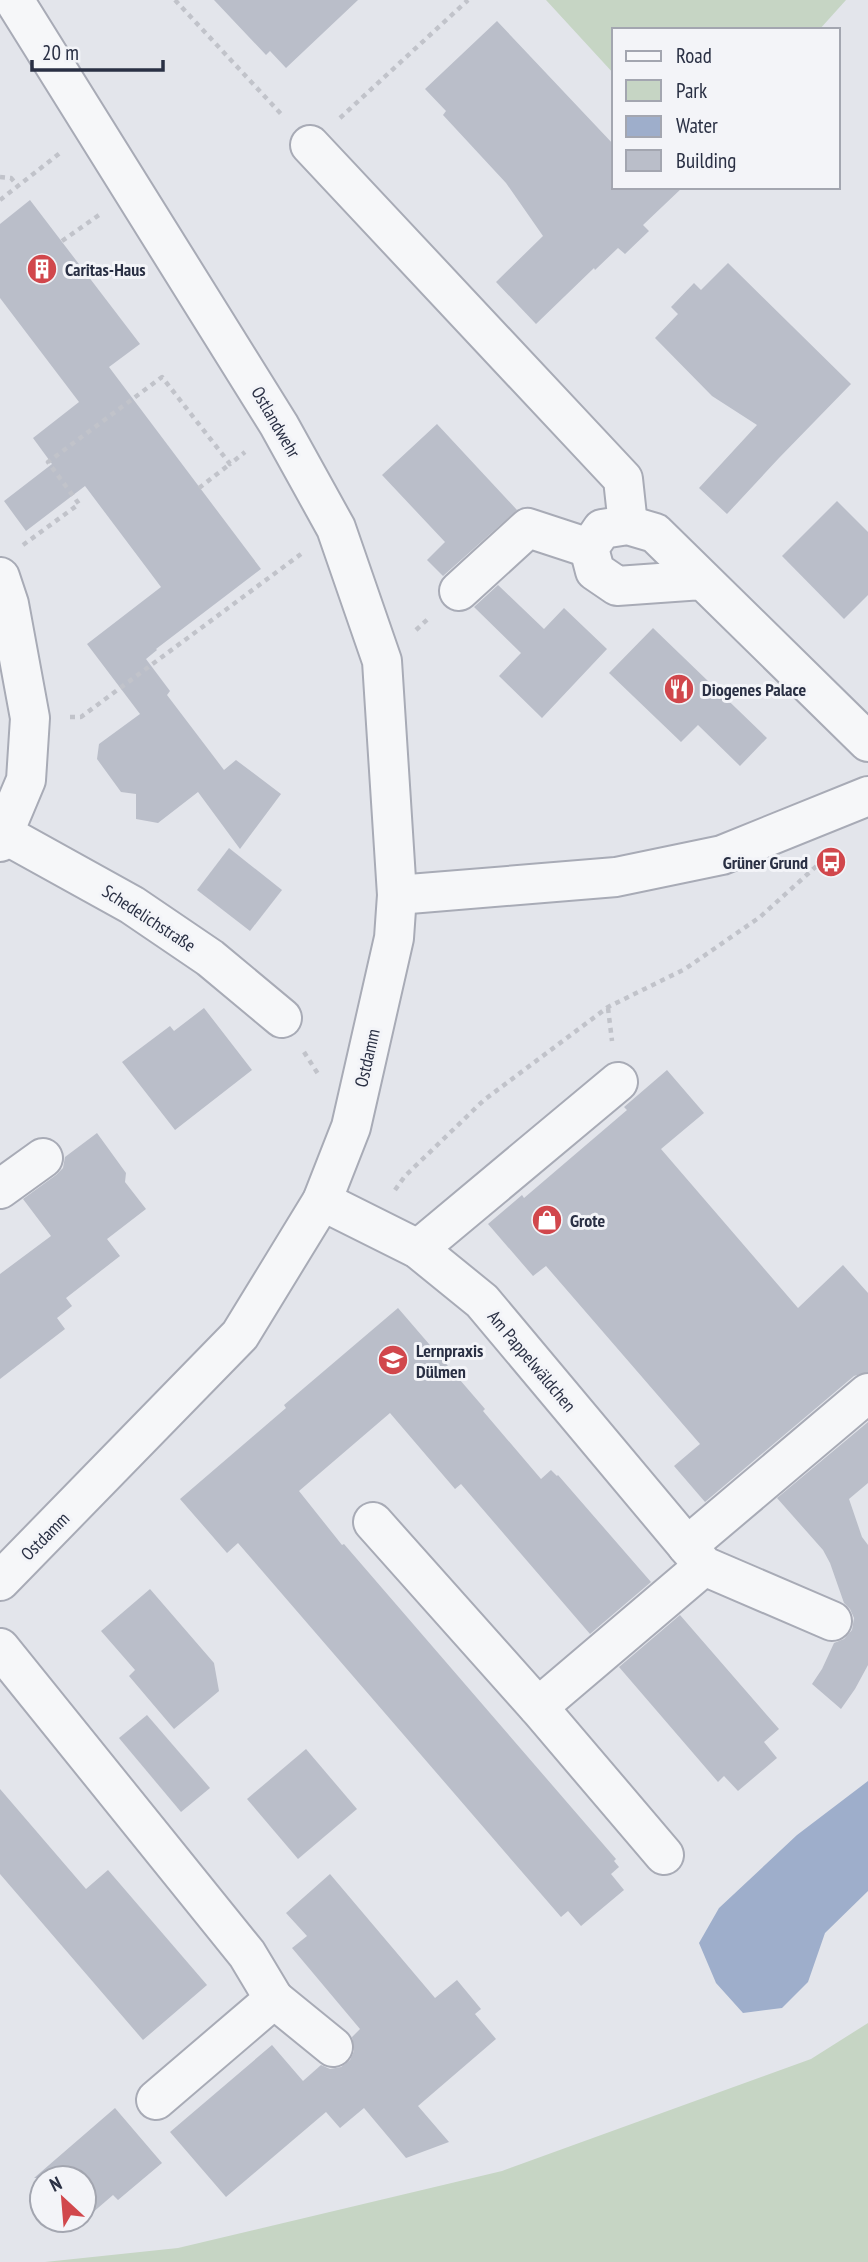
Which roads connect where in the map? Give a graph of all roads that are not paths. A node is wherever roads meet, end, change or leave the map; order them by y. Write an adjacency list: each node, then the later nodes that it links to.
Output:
1 (14, 0): 11 (street, Ostlandwehr)
2 (310, 145): 3 (street)
3 (628, 525): 4 (street); 6 (street)
4 (589, 548): 6 (street); 7 (street)
5 (10, 562): 10 (street, Schedelichstraße)
6 (702, 580): 8 (street)
7 (459, 591)
8 (868, 742)
9 (868, 796): 11 (street)
10 (2, 838): 12 (street, Schedelichstraße)
11 (397, 895): 16 (street, Ostdamm)
12 (282, 1018)
13 (618, 1082): 17 (street)
14 (43, 1158): 15 (street)
15 (0, 1189)
16 (322, 1201): 17 (street, Am Pappelwäldchen); 21 (street, Ostdamm)
17 (418, 1249): 20 (street, Am Pappelwäldchen)
18 (868, 1393): 20 (street)
19 (373, 1522): 24 (street)
20 (696, 1556): 22 (street, Am Pappelwäldchen); 24 (street)
21 (0, 1581)
22 (832, 1620)
23 (0, 1648): 26 (street)
24 (538, 1707): 25 (street)
25 (664, 1855)
26 (275, 1999): 27 (street); 28 (street)
27 (333, 2047)
28 (156, 2100)

